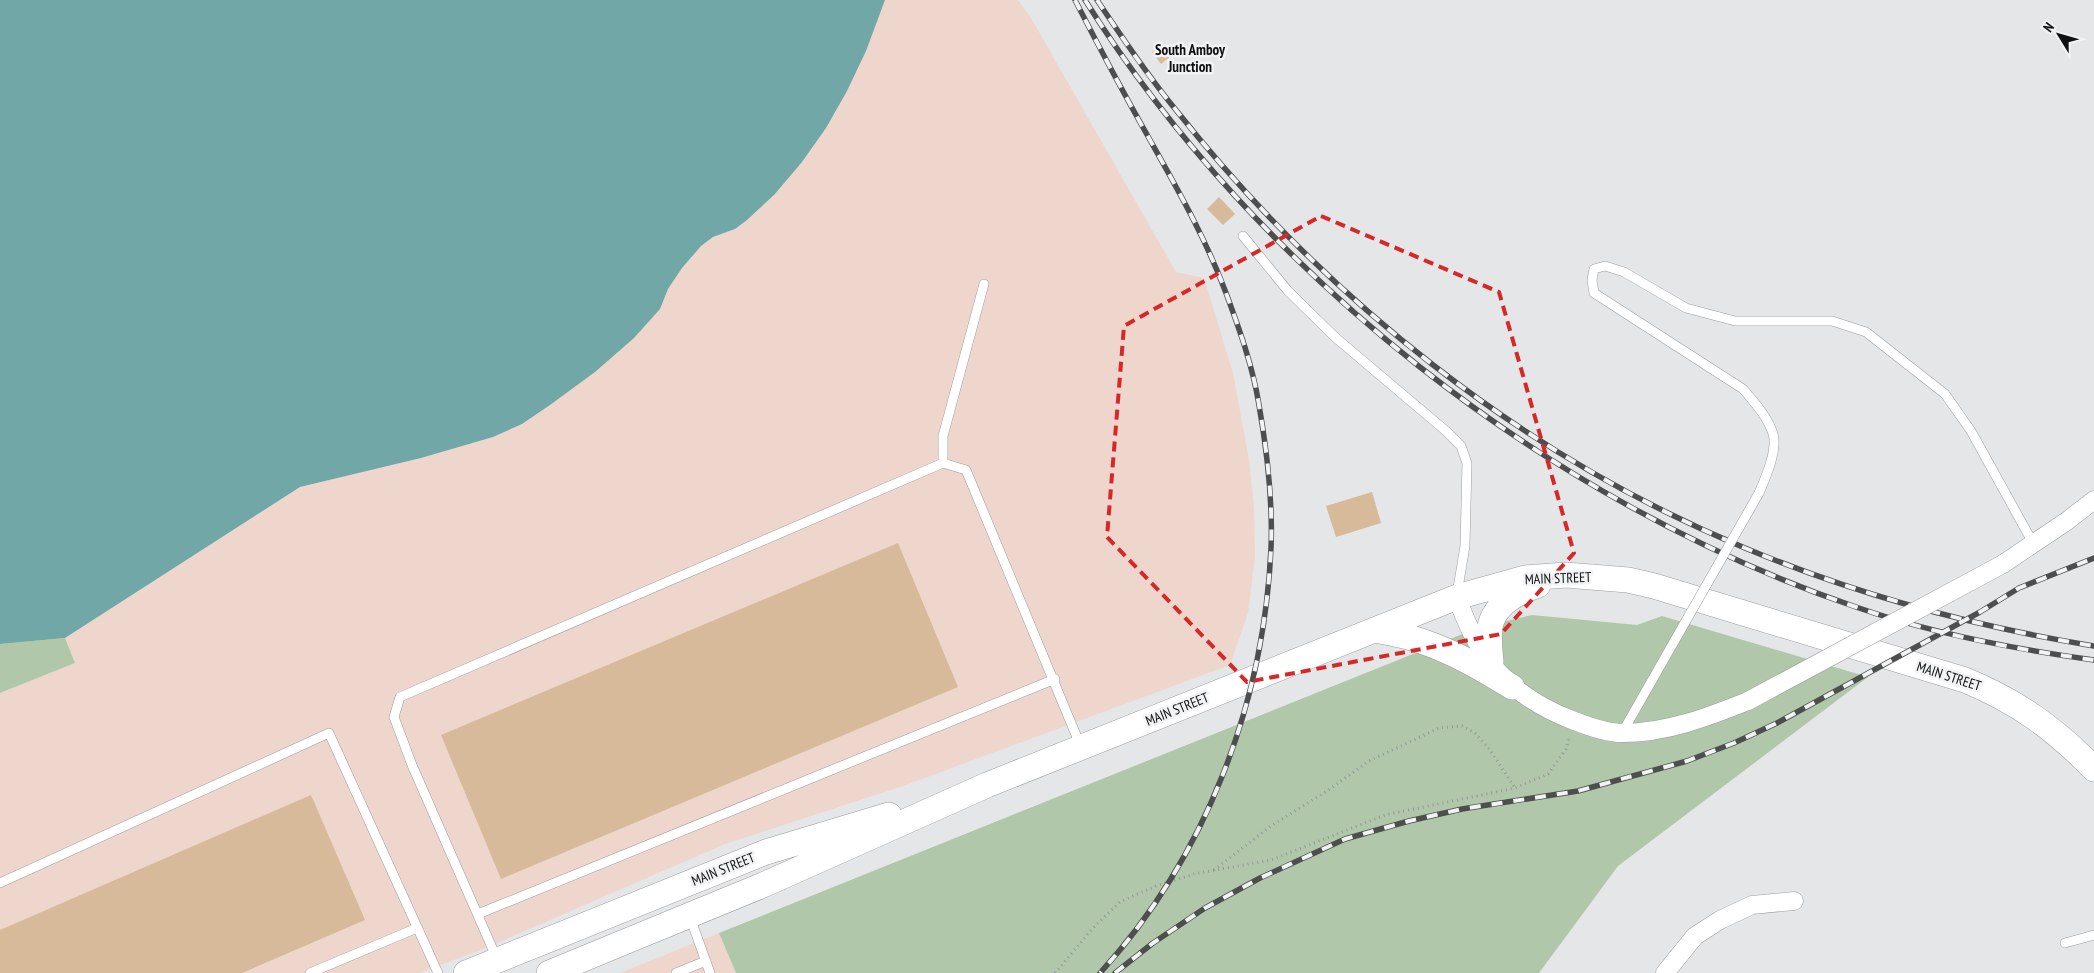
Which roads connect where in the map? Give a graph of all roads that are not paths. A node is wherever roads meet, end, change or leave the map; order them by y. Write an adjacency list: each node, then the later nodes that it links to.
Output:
1 (1243, 236): 7 (lane)
2 (984, 284): 3 (lane)
3 (943, 464): 10 (lane); 18 (lane)
4 (2094, 500): 5 (street)
5 (2034, 544): 12 (street, bridge); 12 (lane, bridge)
6 (1566, 576): 7 (main road, MAIN STREET); 9 (main road); 14 (main road, MAIN STREET)
7 (1457, 597): 8 (main road, MAIN STREET); 9 (street)
8 (1376, 630): 11 (main road); 13 (main road, MAIN STREET)
9 (1491, 662): 11 (street)
10 (1054, 679): 13 (lane); 18 (lane)
11 (1512, 687): 12 (street)
12 (1622, 733)
13 (1081, 747): 15 (main road, MAIN STREET)
14 (2094, 769)
15 (987, 785): 19 (main road, MAIN STREET); 23 (main road, MAIN STREET)
16 (0, 883): 20 (lane)
17 (1794, 901): 31 (street)
18 (478, 914): 23 (lane)
19 (690, 916): 24 (lane); 28 (main road, MAIN STREET)
20 (417, 928): 25 (lane); 26 (lane)
21 (2094, 934): 22 (lane)
22 (2065, 943)
23 (498, 961): 27 (main road, MAIN STREET)
24 (706, 961): 29 (lane); 30 (lane)
25 (310, 973)
26 (438, 973)
27 (466, 973)
28 (549, 973)
29 (676, 973)
30 (710, 973)
31 (1665, 973)

